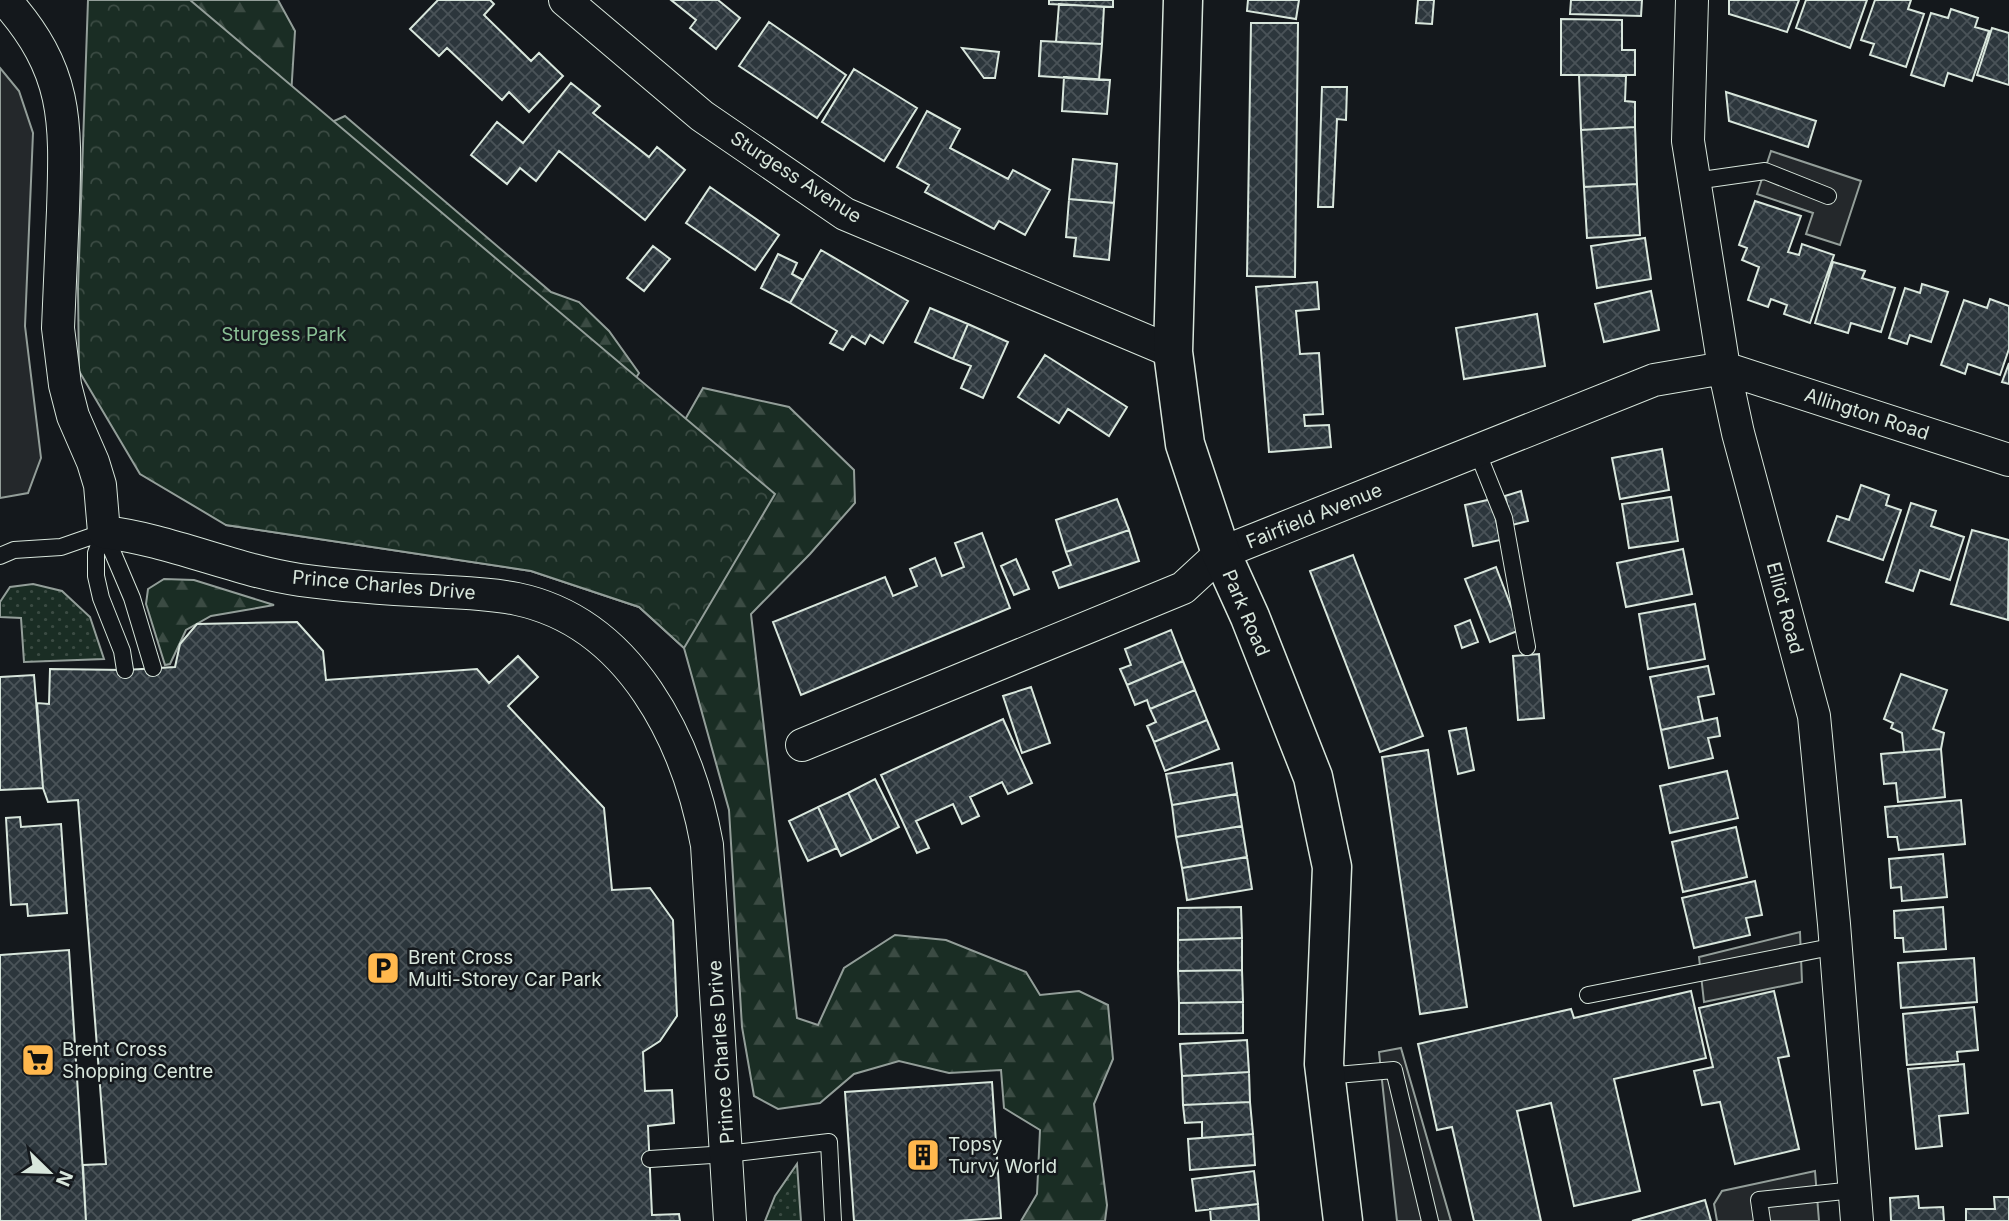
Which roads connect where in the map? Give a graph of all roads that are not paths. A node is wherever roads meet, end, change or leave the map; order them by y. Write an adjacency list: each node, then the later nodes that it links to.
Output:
1 (5, 0): 11 (street)
2 (565, 0): 7 (street, Sturgess Avenue)
3 (1183, 0): 7 (street, Park Road)
4 (1692, 0): 5 (street, Elliot Road)
5 (1695, 181): 6 (lane); 8 (street, Elliot Road)
6 (1828, 196)
7 (1173, 352): 12 (street, Park Road)
8 (1724, 368): 9 (street, Fairfield Avenue); 10 (street, Allington Road); 18 (street, Elliot Road)
9 (1477, 451): 12 (street, Fairfield Avenue); 14 (lane)
10 (2009, 460)
11 (104, 532): 13 (lane); 15 (lane); 16 (lane); 21 (street, Prince Charles Drive)
12 (1221, 553): 17 (street, Fairfield Avenue); 20 (street, Park Road)
13 (0, 556)
14 (1527, 647)
15 (153, 668)
16 (125, 670)
17 (802, 745)
18 (1836, 946): 19 (lane); 23 (street, Elliot Road)
19 (1588, 995)
20 (1325, 1076): 26 (street, Park Road); 27 (lane)
21 (727, 1154): 22 (lane); 24 (street, Prince Charles Drive); 25 (lane)
22 (650, 1159)
23 (1856, 1206): 28 (lane)
24 (730, 1221)
25 (833, 1221)
26 (1343, 1221)
27 (1430, 1221)
28 (1762, 1221)

